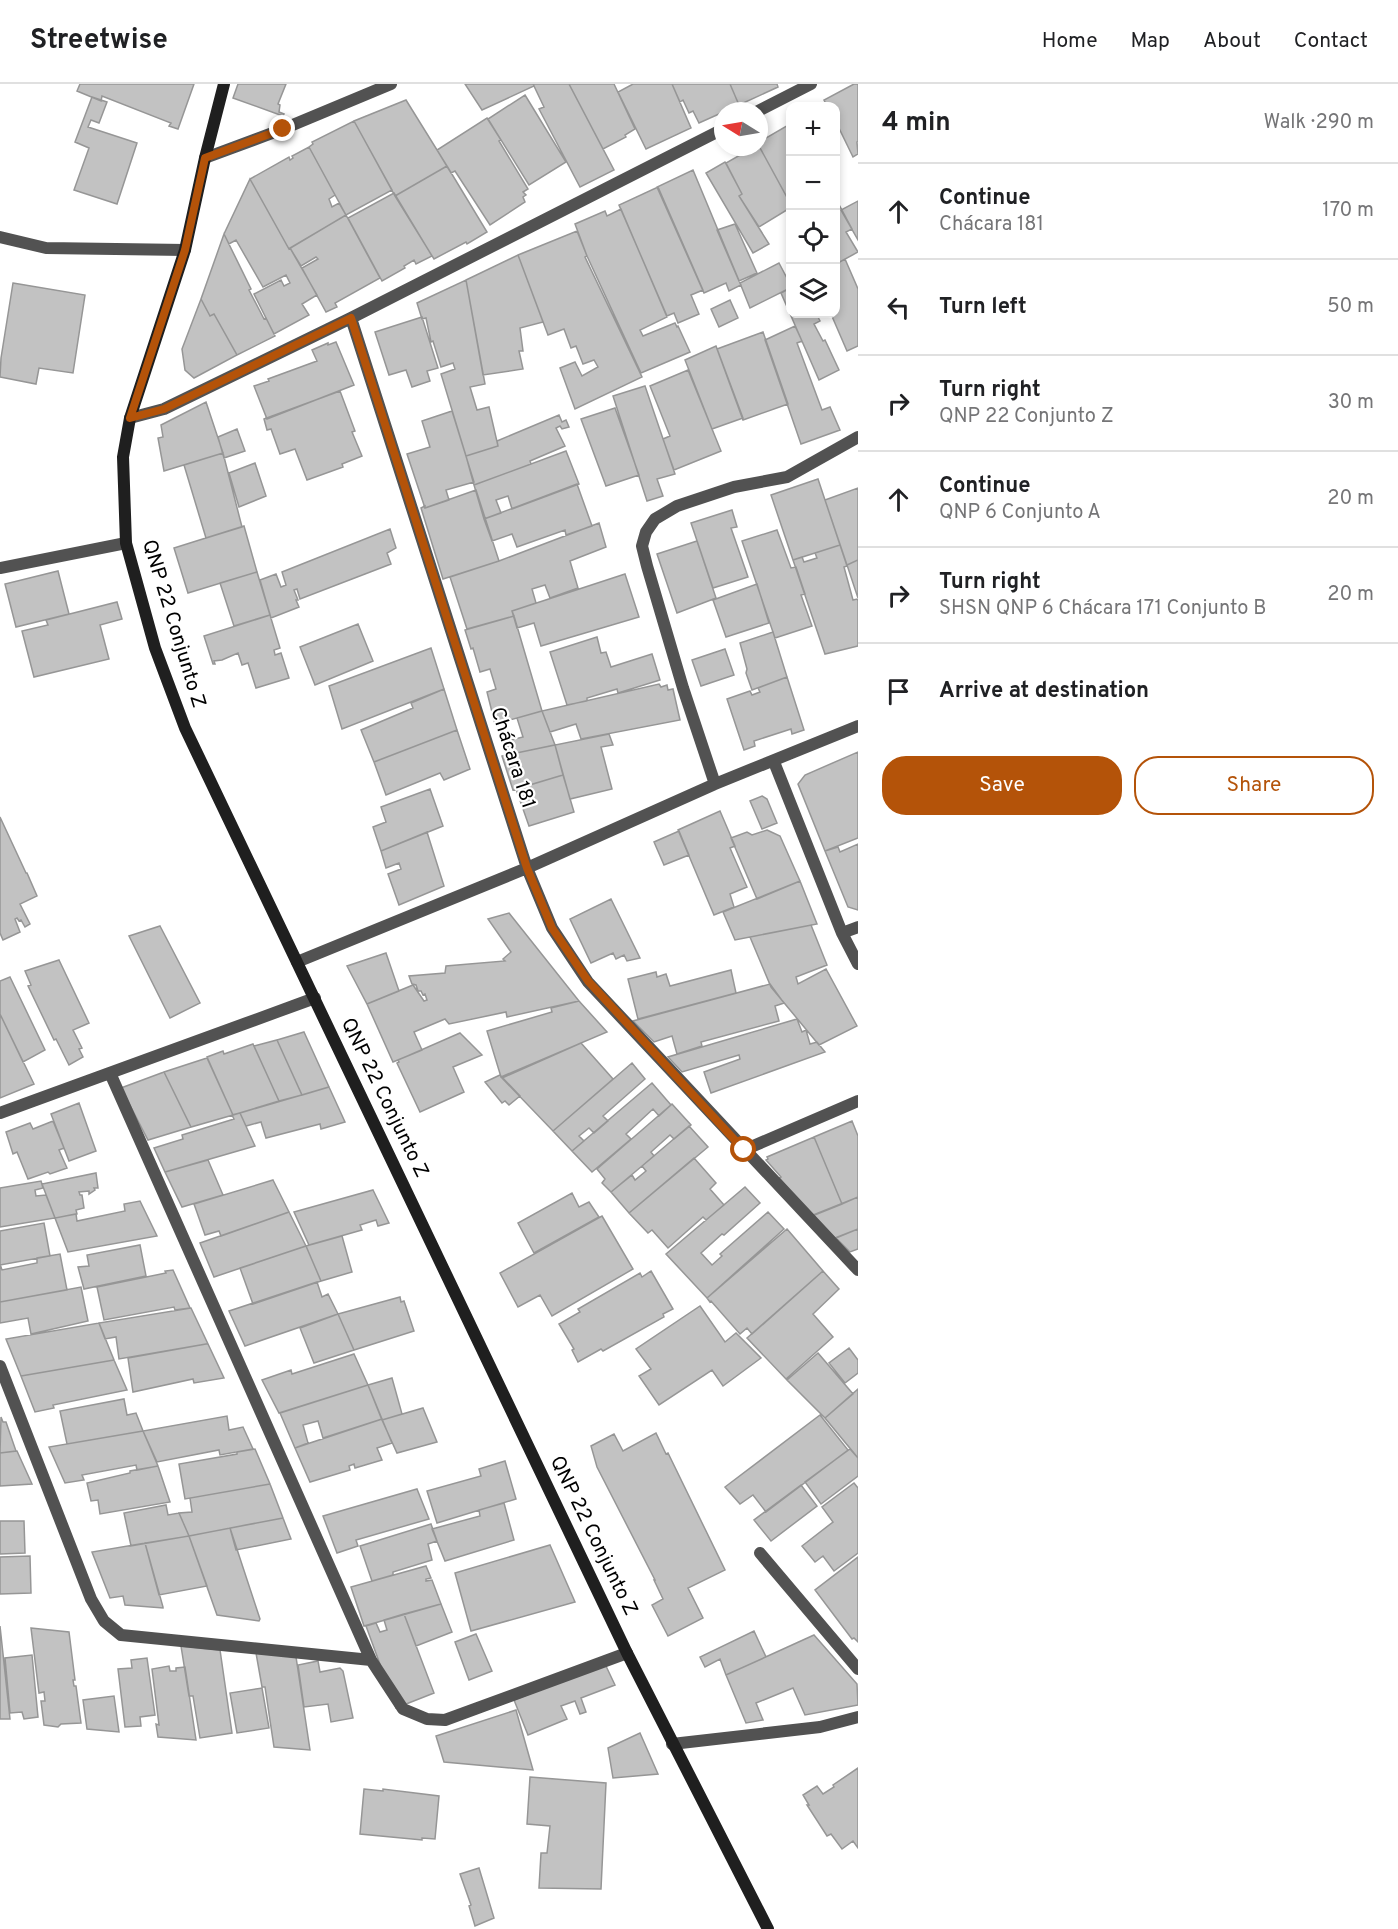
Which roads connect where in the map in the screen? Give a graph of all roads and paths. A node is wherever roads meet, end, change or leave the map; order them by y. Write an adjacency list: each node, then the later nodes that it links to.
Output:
1 (224, 84): 6 (street, QNP 22 Conjunto Z)
2 (391, 84): 6 (street)
3 (811, 84): 4 (street)
4 (768, 106)
5 (714, 134): 9 (street)
6 (205, 158): 8 (street, QNP 22 Conjunto Z)
7 (0, 237): 8 (street)
8 (185, 250): 10 (street, QNP 22 Conjunto Z)
9 (351, 318): 10 (street); 17 (street, Chácara 181)
10 (130, 418): 12 (street, QNP 22 Conjunto Z)
11 (858, 437): 16 (street)
12 (126, 543): 13 (street); 20 (street, QNP 22 Conjunto Z)
13 (0, 568)
14 (858, 726): 15 (street)
15 (774, 762): 16 (street); 19 (street)
16 (715, 784): 17 (street)
17 (527, 868): 20 (street); 26 (street, Chácara 181)
18 (858, 927): 19 (street)
19 (842, 933): 21 (street)
20 (297, 962): 22 (street, QNP 22 Conjunto Z)
21 (858, 964)
22 (315, 998): 23 (street); 30 (street, QNP 22 Conjunto Z)
23 (111, 1073): 25 (street); 31 (street)
24 (858, 1101): 26 (street)
25 (0, 1113)
26 (744, 1150): 27 (street, Chácara 181)
27 (858, 1270)
28 (0, 1366): 31 (street)
29 (760, 1552): 32 (street)
30 (627, 1653): 31 (street); 34 (street, QNP 22 Conjunto Z)
31 (371, 1660)
32 (858, 1670)
33 (858, 1717): 34 (street)
34 (672, 1744): 35 (street, QNP 22 Conjunto Z)
35 (768, 1929)

